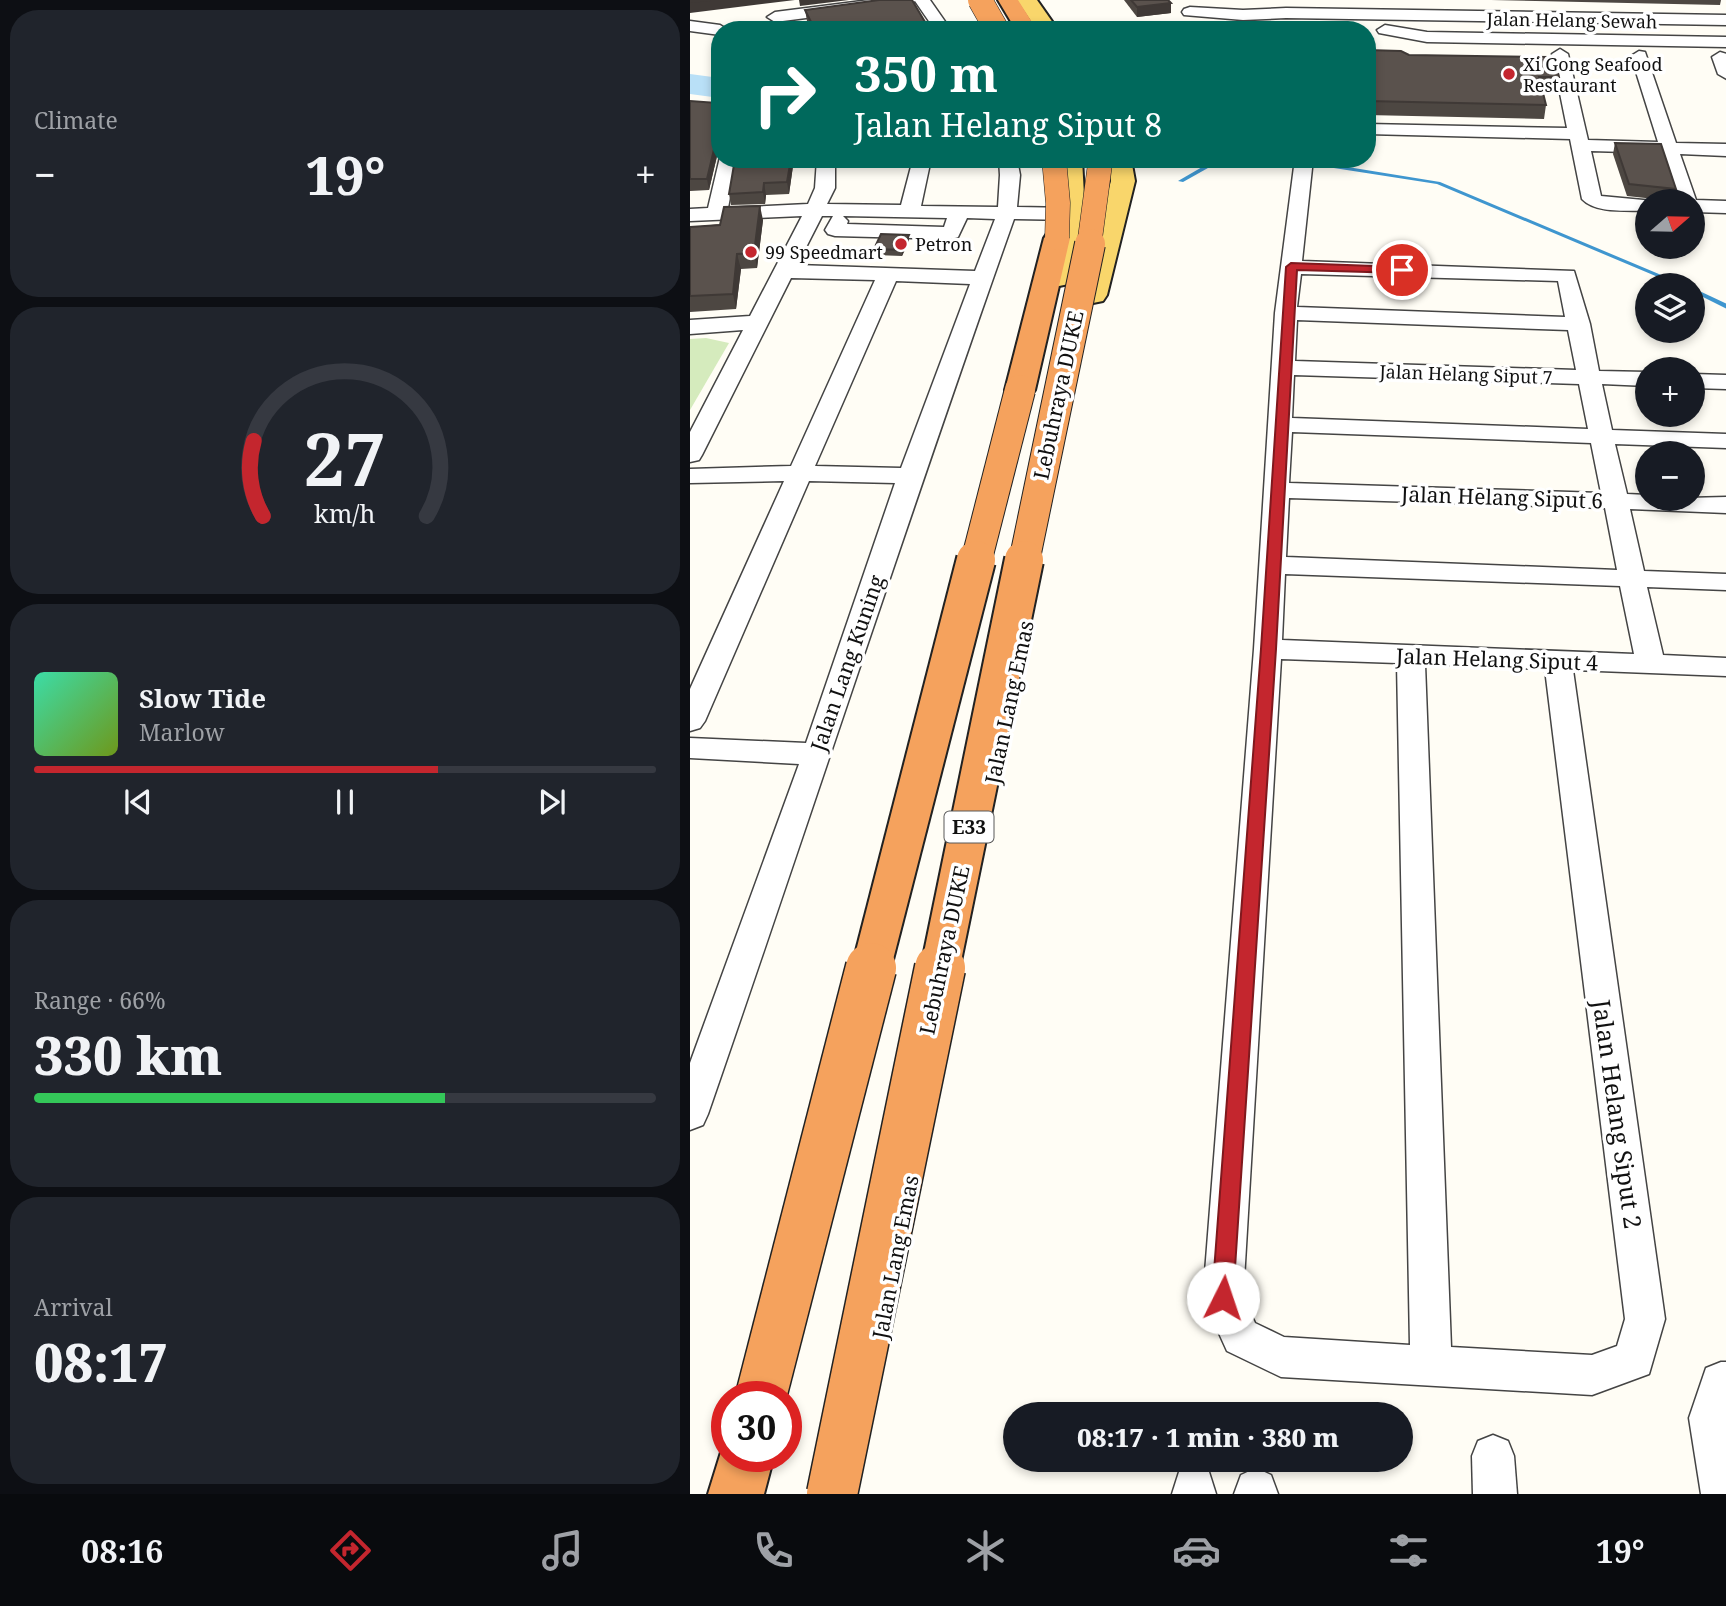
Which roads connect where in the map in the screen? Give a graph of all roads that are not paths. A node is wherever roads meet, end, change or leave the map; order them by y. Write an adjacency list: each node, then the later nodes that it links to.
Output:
1 (907, 0): 7 (street)
2 (922, 0): 12 (street)
3 (980, 0): 13 (main road)
4 (1008, 0): 14 (highway)
5 (1027, 0): 15 (main road)
6 (1185, 6): 16 (street); 17 (street)
7 (856, 8): 10 (street)
8 (701, 9): 19 (street)
9 (1524, 16): 11 (street); 18 (street); 24 (street)
10 (775, 17)
11 (1727, 20)
12 (937, 21)
13 (993, 21)
14 (1021, 21)
15 (1042, 21)
16 (1199, 21)
17 (1237, 21)
18 (1252, 21)
19 (711, 24)
20 (690, 26): 21 (street)
21 (711, 29)
22 (1376, 30): 25 (street, Jalan Helang Sewah)
23 (1376, 38): 25 (street, Jalan Helang Sewah)
24 (1530, 38): 25 (street, Jalan Helang Sewah); 27 (street, Jalan Helang Sewah)
25 (1422, 44): 28 (street)
26 (1639, 56): 27 (street); 28 (street); 31 (street)
27 (1725, 57)
28 (1557, 60): 30 (street)
29 (1376, 129): 30 (street)
30 (1578, 140): 31 (street); 44 (street)
31 (1669, 148): 32 (street); 43 (street)
32 (1727, 149)
33 (726, 168): 51 (street)
34 (826, 168): 54 (street)
35 (920, 168): 48 (street)
36 (1009, 168): 50 (street, Jalan Lang Kuning)
37 (1055, 168): 93 (highway, Lebuhraya DUKE, bridge)
38 (1070, 168): 52 (main road)
39 (1100, 168): 99 (highway, Lebuhraya DUKE / E33, bridge)
40 (1111, 168): 52 (main road)
41 (1121, 168): 100 (main road, Jalan Lang Emas)
42 (1303, 168): 56 (street)
43 (1682, 189)
44 (1635, 205)
45 (1705, 206): 46 (street)
46 (1727, 207)
47 (842, 210): 48 (street); 49 (street); 54 (street)
48 (910, 210): 49 (street)
49 (960, 211): 50 (street)
50 (1007, 212): 52 (street); 59 (street, Jalan Lang Kuning)
51 (717, 214): 53 (street); 54 (street)
52 (1072, 214): 92 (main road)
53 (690, 215)
54 (811, 219): 55 (street); 57 (street)
55 (690, 235)
56 (1291, 267): 60 (street); 62 (street)
57 (784, 271): 58 (street); 61 (street)
58 (888, 275): 59 (street); 73 (street)
59 (984, 278): 75 (street, Jalan Lang Kuning)
60 (1286, 313): 62 (street); 64 (street)
61 (758, 322): 63 (street); 72 (street)
62 (1579, 324): 65 (street)
63 (690, 327)
64 (1285, 368): 65 (street, Jalan Helang Siput 7); 69 (street)
65 (1588, 378): 66 (street, Jalan Helang Siput 7); 70 (street)
66 (1635, 379)
67 (1705, 381): 68 (street)
68 (1727, 382)
69 (1282, 425): 70 (street); 76 (street)
70 (1601, 436): 71 (street); 77 (street)
71 (1727, 442)
72 (690, 455)
73 (800, 473): 74 (street); 75 (street); 87 (street)
74 (690, 476)
75 (910, 476): 89 (street, Jalan Lang Kuning)
76 (1277, 489): 77 (street, Jalan Helang Siput 6); 79 (street)
77 (1617, 501): 78 (street, Jalan Helang Siput 6); 80 (street)
78 (1727, 505)
79 (1273, 565): 80 (street); 82 (street)
80 (1633, 577): 81 (street); 85 (street)
81 (1727, 582)
82 (1268, 649): 83 (street, Jalan Helang Siput 4); 91 (street)
83 (1411, 655): 84 (street, Jalan Helang Siput 4); 91 (street)
84 (1558, 662): 85 (street, Jalan Helang Siput 4); 91 (street, Jalan Helang Siput 2)
85 (1651, 666): 86 (street, Jalan Helang Siput 4)
86 (1727, 667)
87 (690, 721)
88 (690, 748): 89 (street)
89 (817, 754): 90 (street, Jalan Lang Kuning)
90 (690, 1114)
91 (1431, 1366)
92 (749, 1381)
93 (765, 1381)
94 (1724, 1382): 101 (street)
95 (724, 1472): 97 (main road)
96 (742, 1472): 98 (highway)
97 (718, 1494)
98 (736, 1494)
99 (832, 1494)
100 (849, 1494)
101 (1722, 1494)

